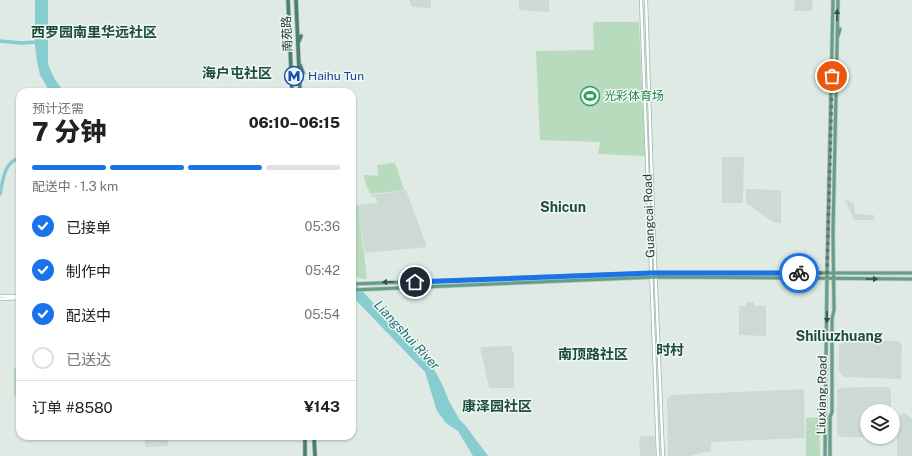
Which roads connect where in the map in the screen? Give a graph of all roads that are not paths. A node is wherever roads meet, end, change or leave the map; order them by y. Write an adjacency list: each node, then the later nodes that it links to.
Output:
1 (288, 0): 13 (highway, 南苑路)
2 (296, 0): 10 (highway, 南苑路)
3 (641, 0): 15 (main road, Guangcai Road)
4 (646, 0): 19 (main road, Guangcai Road)
5 (833, 0): 16 (main road, Liuxiang Road)
6 (838, 0): 9 (main road, Liuxiang Road, one-way to 6)
7 (840, 29): 9 (main road)
8 (301, 36): 10 (highway)
9 (837, 42): 17 (main road, Liuxiang Road)
10 (298, 44): 11 (highway, 南苑路)
11 (298, 61): 12 (highway); 14 (highway, 南苑路)
12 (303, 73)
13 (292, 88)
14 (300, 88)
15 (651, 273): 19 (main road); 20 (main road, Guangcai Road); 24 (main road, one-way to 24)
16 (827, 273): 17 (main road); 19 (main road); 21 (main road, Liuxiang Road)
17 (833, 273): 18 (main road); 22 (main road, Liuxiang Road)
18 (912, 273)
19 (656, 275): 20 (main road); 21 (main road); 33 (main road, Guangcai Road)
20 (651, 278): 25 (main road); 32 (main road, Guangcai Road)
21 (827, 278): 22 (main road); 34 (main road, Liuxiang Road, one-way to 34)
22 (832, 279): 23 (main road, one-way to 23); 35 (main road, Liuxiang Road)
23 (912, 279)
24 (356, 284)
25 (356, 290)
26 (16, 297): 27 (main road)
27 (0, 298)
28 (305, 440): 30 (highway)
29 (314, 440): 31 (highway)
30 (306, 456)
31 (315, 456)
32 (658, 456)
33 (663, 456)
34 (824, 456)
35 (830, 456)

